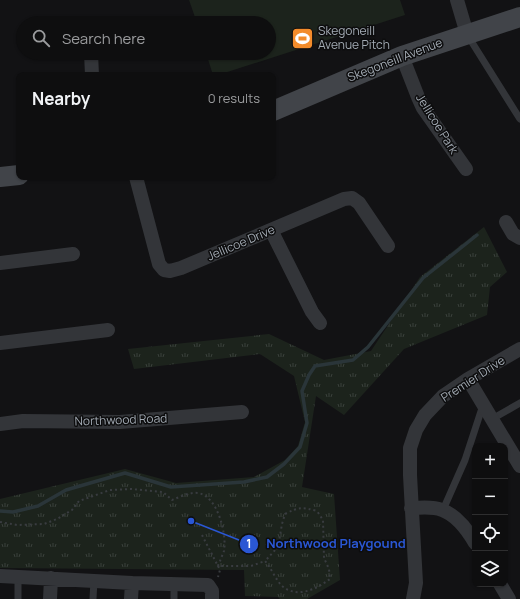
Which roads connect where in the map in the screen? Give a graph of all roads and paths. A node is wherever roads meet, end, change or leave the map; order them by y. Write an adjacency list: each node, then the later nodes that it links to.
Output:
1 (457, 0): 3 (street)
2 (520, 16): 3 (street, Skegoneill Avenue)
3 (467, 34): 4 (street, Skegoneill Avenue); 8 (lane)
4 (402, 56): 7 (street, Skegoneill Avenue); 9 (street, Jellicoe Park)
5 (91, 60): 6 (street)
6 (92, 72)
7 (276, 110)
8 (520, 119)
9 (466, 169)
10 (16, 176): 11 (street)
11 (0, 178)
12 (137, 180): 14 (street, Jellicoe Drive)
13 (506, 222): 15 (street)
14 (271, 230): 16 (street, Jellicoe Drive); 19 (street)
15 (520, 238)
16 (388, 246)
17 (73, 254): 18 (street)
18 (0, 263)
19 (320, 323)
20 (108, 330): 21 (street)
21 (0, 343)
22 (520, 349): 23 (street, Premier Drive)
23 (468, 379): 25 (street); 30 (street, Premier Drive)
24 (520, 403): 27 (lane)
25 (483, 404): 27 (street); 31 (lane)
26 (242, 412): 28 (street, Northwood Road)
27 (492, 419): 29 (street)
28 (0, 424)
29 (520, 466)
30 (411, 508): 31 (street); 50 (street, Premier Drive)
31 (443, 510): 34 (street)
32 (0, 522): 36 (path)
33 (202, 535): 36 (path)
34 (472, 538)
35 (265, 561): 35 (path); 36 (path)
36 (218, 566): 44 (path)
37 (0, 576): 38 (street)
38 (18, 577): 39 (street); 45 (lane)
39 (51, 578): 40 (street); 46 (street)
40 (94, 580): 41 (street); 47 (lane)
41 (132, 583): 42 (street); 48 (street)
42 (174, 584): 44 (street); 49 (lane)
43 (502, 587): 51 (street)
44 (212, 595)
45 (18, 599)
46 (50, 599)
47 (93, 599)
48 (131, 599)
49 (174, 599)
50 (413, 599)
51 (509, 599)

